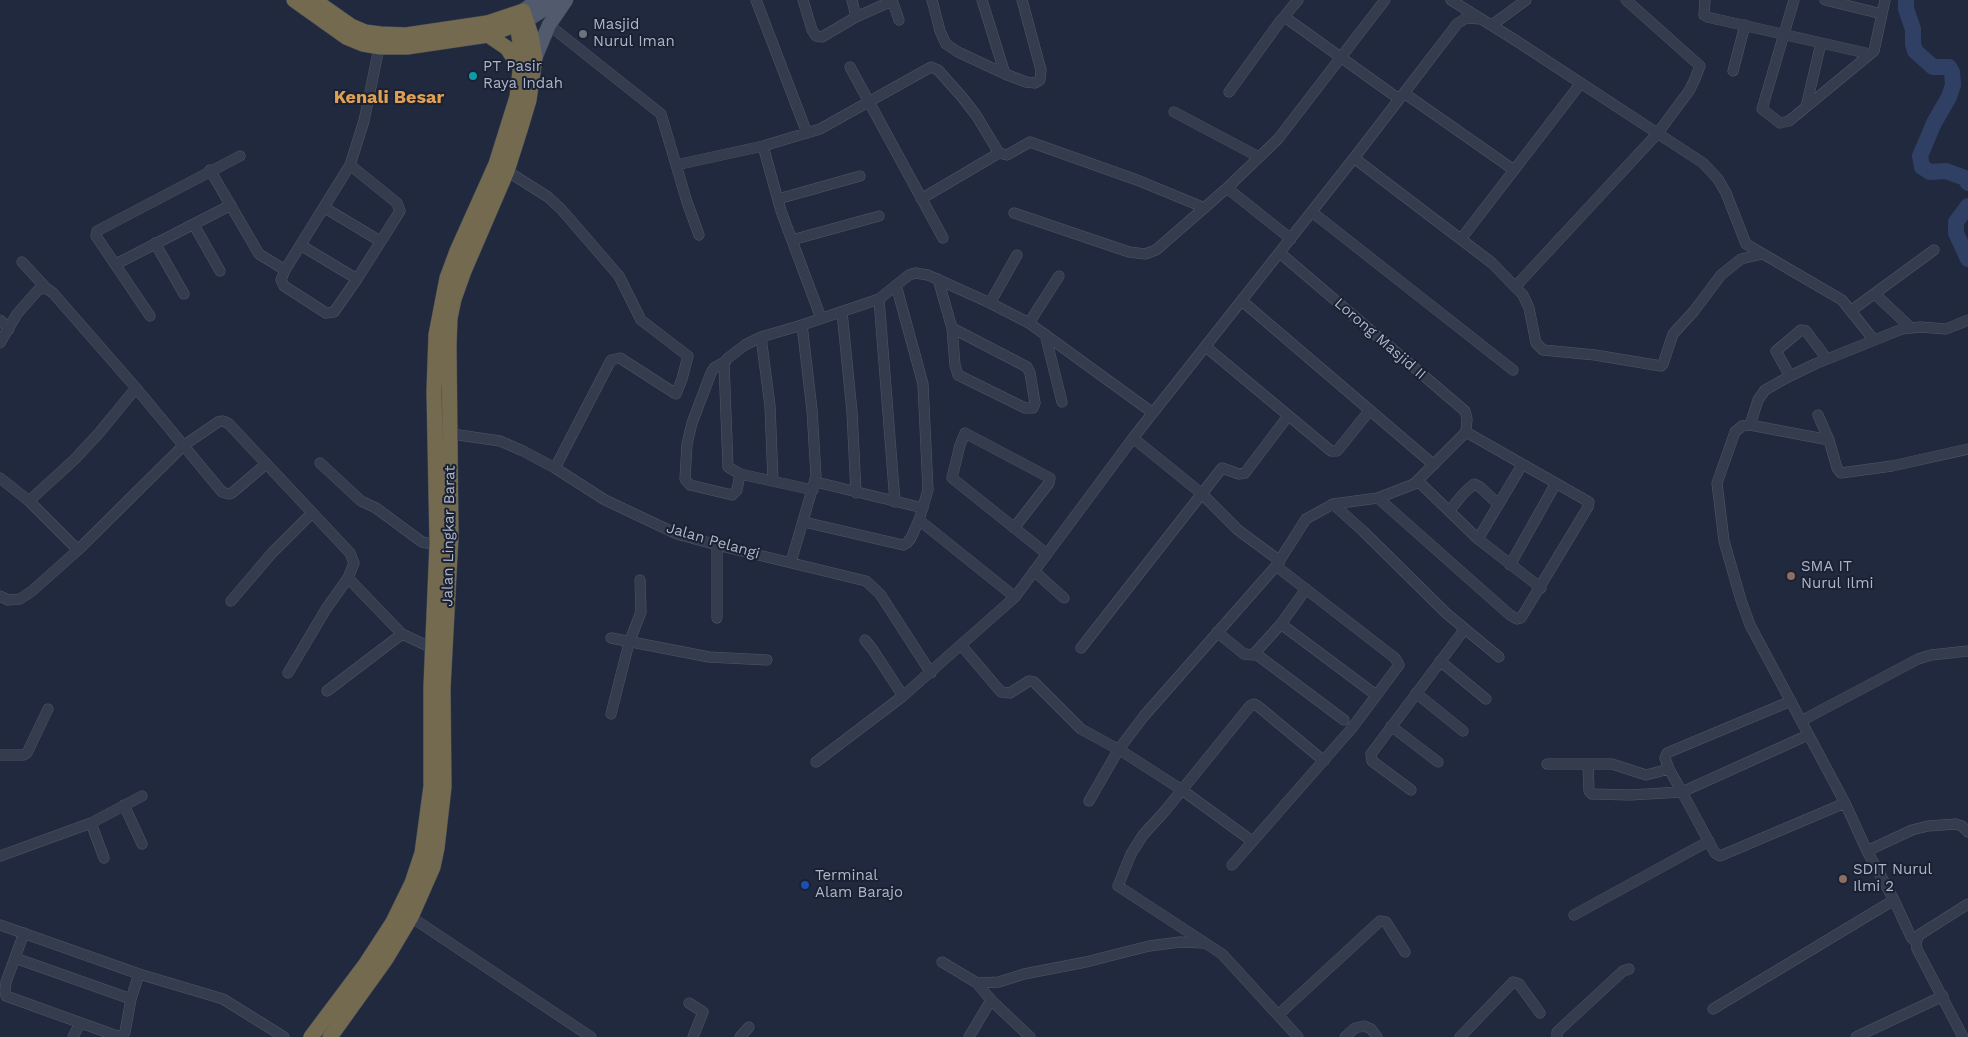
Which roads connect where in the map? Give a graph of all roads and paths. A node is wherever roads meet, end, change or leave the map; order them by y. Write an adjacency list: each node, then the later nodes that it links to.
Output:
1 (294, 0): 33 (highway)
2 (314, 0): 33 (highway)
3 (537, 0): 24 (main road)
4 (554, 0): 24 (main road)
5 (566, 0): 28 (main road)
6 (756, 0): 48 (street)
7 (803, 0): 23 (street)
8 (852, 0): 23 (street)
9 (892, 0): 23 (street); 27 (street)
10 (932, 0): 41 (street)
11 (982, 0): 41 (street)
12 (1022, 0): 41 (street)
13 (1298, 0): 25 (street)
14 (1385, 0): 37 (street)
15 (1451, 0): 26 (street)
16 (1526, 0): 29 (street)
17 (1626, 0): 49 (street)
18 (1705, 0): 30 (street)
19 (1794, 0): 31 (street)
20 (1825, 0): 22 (street)
21 (1885, 0): 22 (street)
22 (1882, 14): 35 (street)
23 (856, 17)
24 (520, 18): 32 (highway); 33 (highway); 36 (highway, Jalan Lingkar Barat); 39 (highway, Jalan Lingkar Barat)
25 (1283, 18): 37 (street); 43 (street)
26 (1481, 19): 29 (street); 44 (street)
27 (899, 20)
28 (549, 25): 36 (main road); 56 (street)
29 (1492, 25): 42 (street)
30 (1745, 25): 31 (street); 40 (street)
31 (1784, 34): 34 (street); 46 (street)
32 (488, 35): 33 (highway); 39 (highway)
33 (381, 40): 55 (street)
34 (1821, 42): 35 (street); 46 (street)
35 (1870, 54): 46 (street)
36 (535, 58): 59 (highway, Jalan Lingkar Barat)
37 (1341, 58): 44 (street); 53 (street)
38 (850, 67): 45 (street)
39 (521, 69): 126 (highway, Jalan Lingkar Barat)
40 (1733, 71)
41 (1005, 74)
42 (1581, 83): 49 (street); 58 (street)
43 (1229, 92)
44 (1402, 96): 54 (street); 58 (street)
45 (870, 102): 48 (street); 51 (street); 63 (street)
46 (1806, 106)
47 (1174, 112): 53 (street)
48 (807, 133): 50 (street)
49 (1657, 134): 81 (street); 91 (street)
50 (763, 146): 56 (street); 62 (street)
51 (999, 153): 63 (street); 66 (street)
52 (240, 156): 57 (street)
53 (1258, 157): 61 (street)
54 (1354, 158): 67 (street); 74 (street)
55 (350, 165): 65 (street); 76 (street)
56 (676, 165): 71 (street)
57 (210, 170): 64 (street); 84 (street)
58 (1514, 170): 74 (street)
59 (507, 171): 126 (highway, Jalan Lingkar Barat); 135 (street)
60 (860, 176): 62 (street)
61 (1227, 188): 66 (street); 73 (street)
62 (778, 199): 75 (street)
63 (921, 199): 72 (street)
64 (231, 206): 70 (street); 85 (street)
65 (325, 208): 76 (street); 78 (street)
66 (1205, 208): 68 (street)
67 (1312, 212): 73 (street); 116 (street)
68 (1014, 213)
69 (879, 216): 75 (street)
70 (194, 225): 77 (street); 86 (street)
71 (699, 235)
72 (943, 238)
73 (1291, 239): 80 (street)
74 (1461, 239): 91 (street)
75 (792, 240): 101 (street)
76 (380, 241): 88 (street)
77 (155, 243): 84 (street); 93 (street)
78 (302, 246): 85 (street); 88 (street)
79 (1934, 250): 94 (street)
80 (1280, 253): 96 (street); 125 (street, Lorong Masjid II)
81 (1762, 254): 91 (street); 98 (street)
82 (1017, 255): 97 (street)
83 (22, 262): 92 (street)
84 (116, 264): 100 (street)
85 (285, 270): 88 (street)
86 (220, 271)
87 (1059, 276): 104 (street)
88 (357, 279)
89 (938, 280): 90 (street); 97 (street); 106 (street)
90 (896, 285): 95 (street); 149 (street)
91 (1515, 287)
92 (46, 288): 108 (street); 118 (street)
93 (184, 294)
94 (1875, 294): 98 (street); 107 (street)
95 (879, 299): 99 (street); 146 (street)
96 (1242, 301): 113 (street); 120 (street)
97 (990, 302): 104 (street)
98 (1852, 310): 111 (street)
99 (842, 312): 101 (street); 142 (street)
100 (150, 316)
101 (822, 318): 105 (street)
102 (0, 320): 108 (street)
103 (1968, 320): 107 (street)
104 (1029, 323): 109 (street)
105 (802, 325): 110 (street); 141 (street)
106 (952, 328): 106 (street)
107 (1911, 328): 111 (street)
108 (9, 329): 112 (street)
109 (1045, 334): 119 (street); 121 (street)
110 (761, 337): 115 (street); 138 (street)
111 (1874, 340): 114 (street)
112 (0, 343)
113 (1206, 347): 121 (street); 123 (street)
114 (1828, 359): 117 (street); 117 (street)
115 (726, 360): 136 (street); 136 (street)
116 (1513, 370)
117 (1790, 376): 124 (street)
118 (136, 388): 129 (street); 145 (street)
119 (1062, 402)
120 (1370, 410): 123 (street); 133 (street)
121 (1153, 413): 127 (street)
122 (1818, 414): 128 (street)
123 (1288, 416): 143 (street)
124 (1750, 425): 128 (street); 195 (street)
125 (1466, 432): 133 (street); 134 (street)
126 (443, 433): 135 (street, Jalan Pelangi); 156 (highway, Jalan Lingkar Barat); 230 (highway, Jalan Lingkar Barat)
127 (1134, 438): 143 (street); 159 (street)
128 (1829, 440): 130 (street)
129 (183, 446): 131 (street); 131 (street); 158 (street)
130 (1968, 449)
131 (266, 464): 151 (street)
132 (320, 464): 156 (street)
133 (1434, 465): 139 (street)
134 (1522, 465): 140 (street); 148 (street)
135 (555, 468): 157 (street, Jalan Pelangi)
136 (740, 474): 138 (street)
137 (0, 478): 145 (street)
138 (773, 481): 141 (street)
139 (1418, 481): 144 (street); 150 (street)
140 (1556, 483): 162 (street); 166 (street)
141 (815, 486): 142 (street); 153 (street)
142 (856, 493): 146 (street)
143 (1201, 494): 161 (street); 182 (street)
144 (1378, 498): 147 (street); 166 (street)
145 (29, 501): 158 (street)
146 (894, 502): 149 (street)
147 (1333, 504): 161 (street); 174 (street)
148 (1498, 504): 150 (street); 155 (street)
149 (923, 508): 152 (street)
150 (1448, 511): 155 (street)
151 (312, 513): 164 (street); 171 (street)
152 (920, 520): 153 (street); 169 (street)
153 (804, 522): 160 (street)
154 (1014, 528): 154 (street); 159 (street)
155 (1478, 539): 162 (street)
156 (437, 545): 181 (highway, Jalan Lingkar Barat)
157 (717, 545): 160 (street, Jalan Pelangi); 172 (street)
158 (78, 550): 168 (street)
159 (1047, 554): 163 (street)
160 (791, 562): 188 (street, Jalan Pelangi)
161 (1278, 563): 167 (street); 175 (street)
162 (1510, 565): 166 (street)
163 (1034, 571): 169 (street); 170 (street)
164 (348, 578): 176 (street); 189 (street)
165 (640, 580): 179 (street)
166 (1540, 588)
167 (1306, 589): 173 (street); 205 (street)
168 (0, 596)
169 (1015, 597): 180 (street)
170 (1064, 598)
171 (231, 601)
172 (717, 618)
173 (1281, 624): 184 (street); 191 (street)
174 (1464, 630): 185 (street); 187 (street)
175 (1217, 632): 184 (street); 203 (street)
176 (402, 634): 181 (street); 190 (street)
177 (611, 638): 179 (street)
178 (864, 640): 193 (street)
179 (629, 643): 186 (street); 197 (street)
180 (961, 645): 188 (street); 203 (street)
181 (432, 648): 253 (highway, Jalan Lingkar Barat)
182 (1081, 648)
183 (1968, 651): 199 (street)
184 (1256, 654): 198 (street)
185 (1499, 657)
186 (767, 660)
187 (1440, 661): 192 (street); 194 (street)
188 (931, 672): 193 (street)
189 (288, 673)
190 (327, 691)
191 (1372, 692)
192 (1416, 693): 200 (street); 201 (street)
193 (903, 696): 206 (street)
194 (1486, 699)
195 (1791, 701): 199 (street); 210 (street)
196 (48, 709): 204 (street)
197 (611, 714)
198 (1344, 720)
199 (1801, 721): 202 (street)
200 (1391, 726): 207 (street); 212 (street)
201 (1463, 732)
202 (1808, 735): 213 (street); 216 (street)
203 (1119, 749): 211 (street); 215 (street)
204 (0, 755)
205 (1324, 761): 211 (street); 220 (street)
206 (816, 762)
207 (1438, 762)
208 (1547, 764): 209 (street)
209 (1588, 764): 210 (street); 213 (street)
210 (1668, 769): 213 (street)
211 (1182, 790): 220 (street); 234 (street)
212 (1411, 790)
213 (1682, 792): 221 (street)
214 (142, 796): 217 (street)
215 (1089, 802)
216 (1845, 803): 221 (street); 223 (street)
217 (124, 805): 218 (street); 222 (street)
218 (91, 822): 224 (street); 225 (street)
219 (1968, 832): 223 (street)
220 (1252, 841): 226 (street)
221 (1709, 841): 229 (street)
222 (142, 844)
223 (1867, 851): 227 (street)
224 (0, 856)
225 (104, 858)
226 (1232, 865)
227 (1894, 900): 233 (street); 246 (street)
228 (1968, 904): 233 (street)
229 (1574, 915)
230 (412, 917): 254 (highway, Jalan Lingkar Barat); 255 (street)
231 (0, 925): 232 (street)
232 (24, 933): 236 (street); 239 (street)
233 (1916, 942): 242 (street)
234 (1203, 943): 241 (street); 248 (street)
235 (1405, 952): 248 (street)
236 (15, 958): 240 (street); 243 (street)
237 (942, 962): 241 (street)
238 (1629, 969): 264 (street)
239 (139, 974): 243 (street); 252 (street)
240 (3, 981): 249 (street)
241 (977, 983): 244 (street)
242 (1942, 996): 265 (street); 266 (street)
243 (131, 999): 249 (street)
244 (991, 1000): 258 (street); 259 (street)
245 (689, 1003): 256 (street)
246 (1713, 1009)
247 (1540, 1013): 263 (street)
248 (1278, 1015): 260 (street)
249 (80, 1023): 251 (street)
250 (749, 1027): 257 (street)
251 (73, 1037)
252 (284, 1037)
253 (311, 1037)
254 (330, 1037)
255 (591, 1037)
256 (693, 1037)
257 (740, 1037)
258 (969, 1037)
259 (1030, 1037)
260 (1298, 1037)
261 (1345, 1037): 262 (street)
262 (1377, 1037)
263 (1460, 1037)
264 (1557, 1037)
265 (1856, 1037)
266 (1963, 1037)

